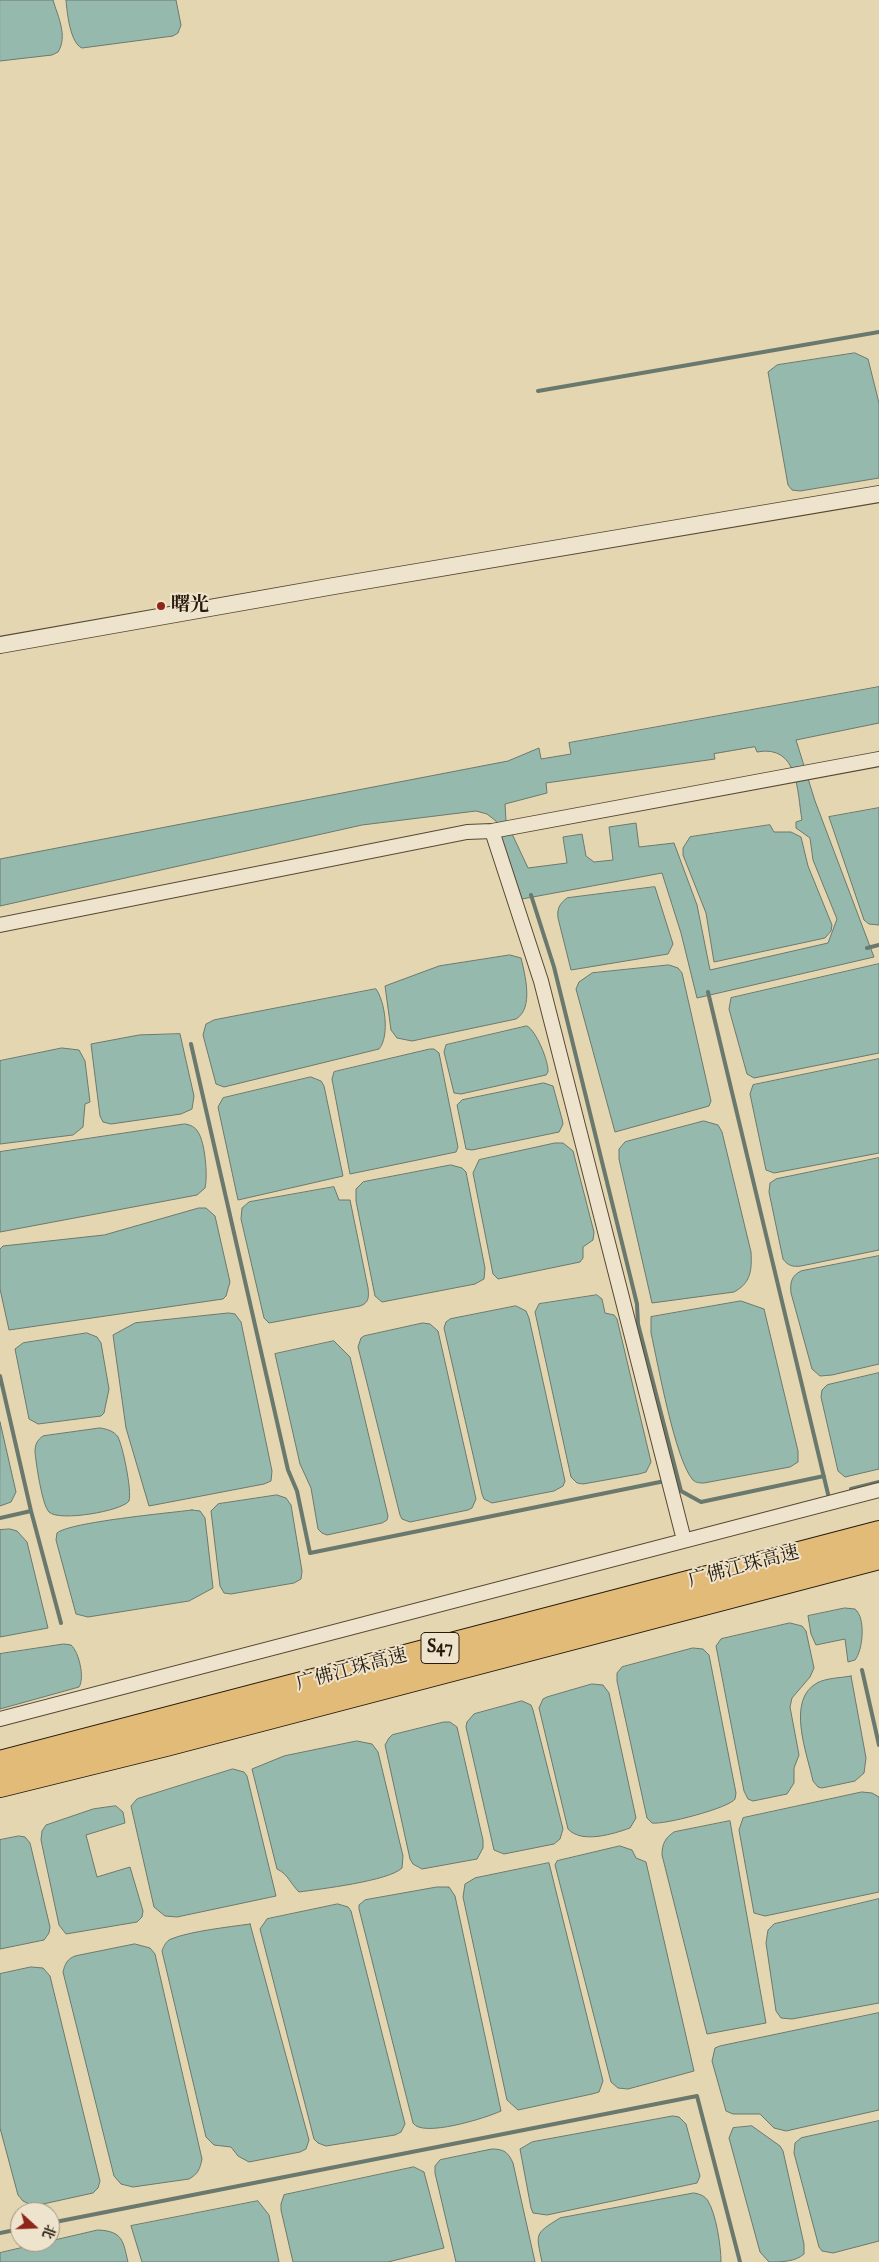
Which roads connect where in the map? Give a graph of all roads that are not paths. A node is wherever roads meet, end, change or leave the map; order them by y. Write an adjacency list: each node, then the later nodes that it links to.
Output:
1 (879, 494): 2 (street)
2 (0, 645)
3 (879, 759): 4 (street)
4 (492, 831): 5 (street); 8 (street)
5 (0, 926)
6 (879, 1490): 8 (street)
7 (879, 1533): 11 (highway, 广佛江珠高速 / S47)
8 (684, 1540): 10 (street)
9 (879, 1556): 12 (highway, 广佛江珠高速 / S47)
10 (0, 1719)
11 (0, 1763)
12 (0, 1785)

